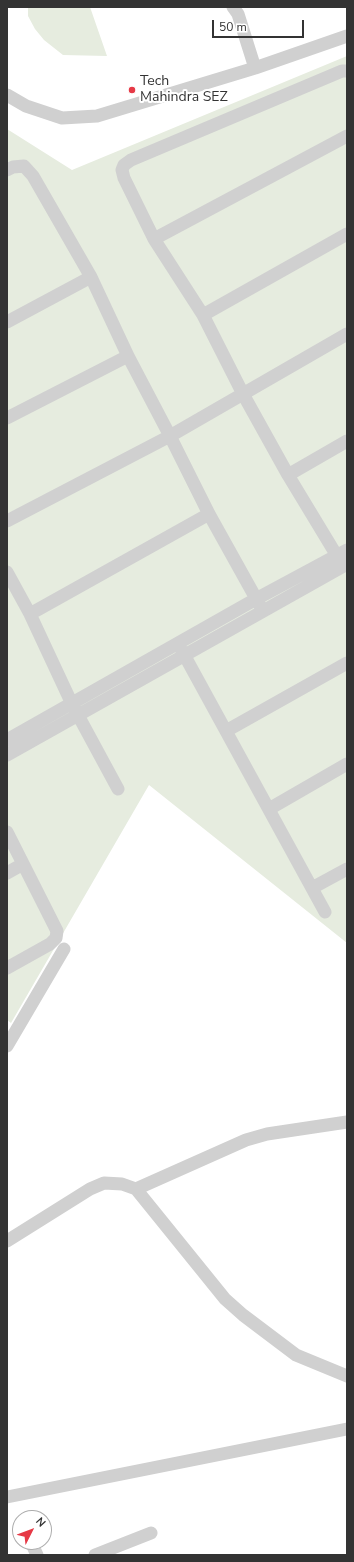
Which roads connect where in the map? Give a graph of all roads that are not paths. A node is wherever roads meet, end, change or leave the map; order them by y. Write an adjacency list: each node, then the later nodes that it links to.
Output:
1 (233, 7): 3 (street)
2 (347, 36): 3 (street)
3 (255, 68): 5 (street)
4 (347, 71): 9 (street)
5 (7, 95)
6 (347, 136): 9 (street)
7 (7, 170): 10 (street)
8 (347, 234): 11 (street)
9 (154, 239): 11 (street)
10 (91, 277): 12 (street); 14 (street)
11 (203, 315): 15 (street)
12 (7, 322)
13 (347, 334): 15 (street)
14 (128, 356): 16 (street); 17 (street)
15 (243, 394): 17 (street); 19 (street)
16 (7, 418)
17 (170, 436): 20 (street); 21 (street)
18 (347, 441): 19 (street)
19 (288, 475): 22 (street)
20 (208, 514): 24 (street); 26 (street)
21 (7, 521)
22 (342, 560): 24 (street); 25 (street)
23 (7, 572): 26 (street)
24 (256, 599): 25 (street); 27 (street)
25 (263, 611): 27 (street)
26 (30, 614): 29 (street)
27 (182, 649): 29 (street); 30 (street)
28 (347, 663): 30 (street)
29 (75, 709): 31 (street); 32 (street); 34 (street)
30 (226, 731): 35 (street)
31 (7, 740)
32 (7, 755)
33 (347, 764): 35 (street)
34 (118, 789)
35 (269, 809): 40 (street)
36 (7, 832): 37 (street)
37 (23, 864): 39 (street); 43 (street)
38 (347, 869): 40 (street)
39 (7, 873)
40 (312, 888): 41 (street)
41 (325, 912)
42 (64, 949): 44 (street)
43 (7, 968)
44 (7, 1046)
45 (347, 1122): 46 (street)
46 (136, 1189): 47 (street); 48 (street)
47 (7, 1241)
48 (347, 1376)
49 (347, 1429): 50 (street)
50 (7, 1497)
51 (151, 1533): 52 (street)
52 (95, 1555)

